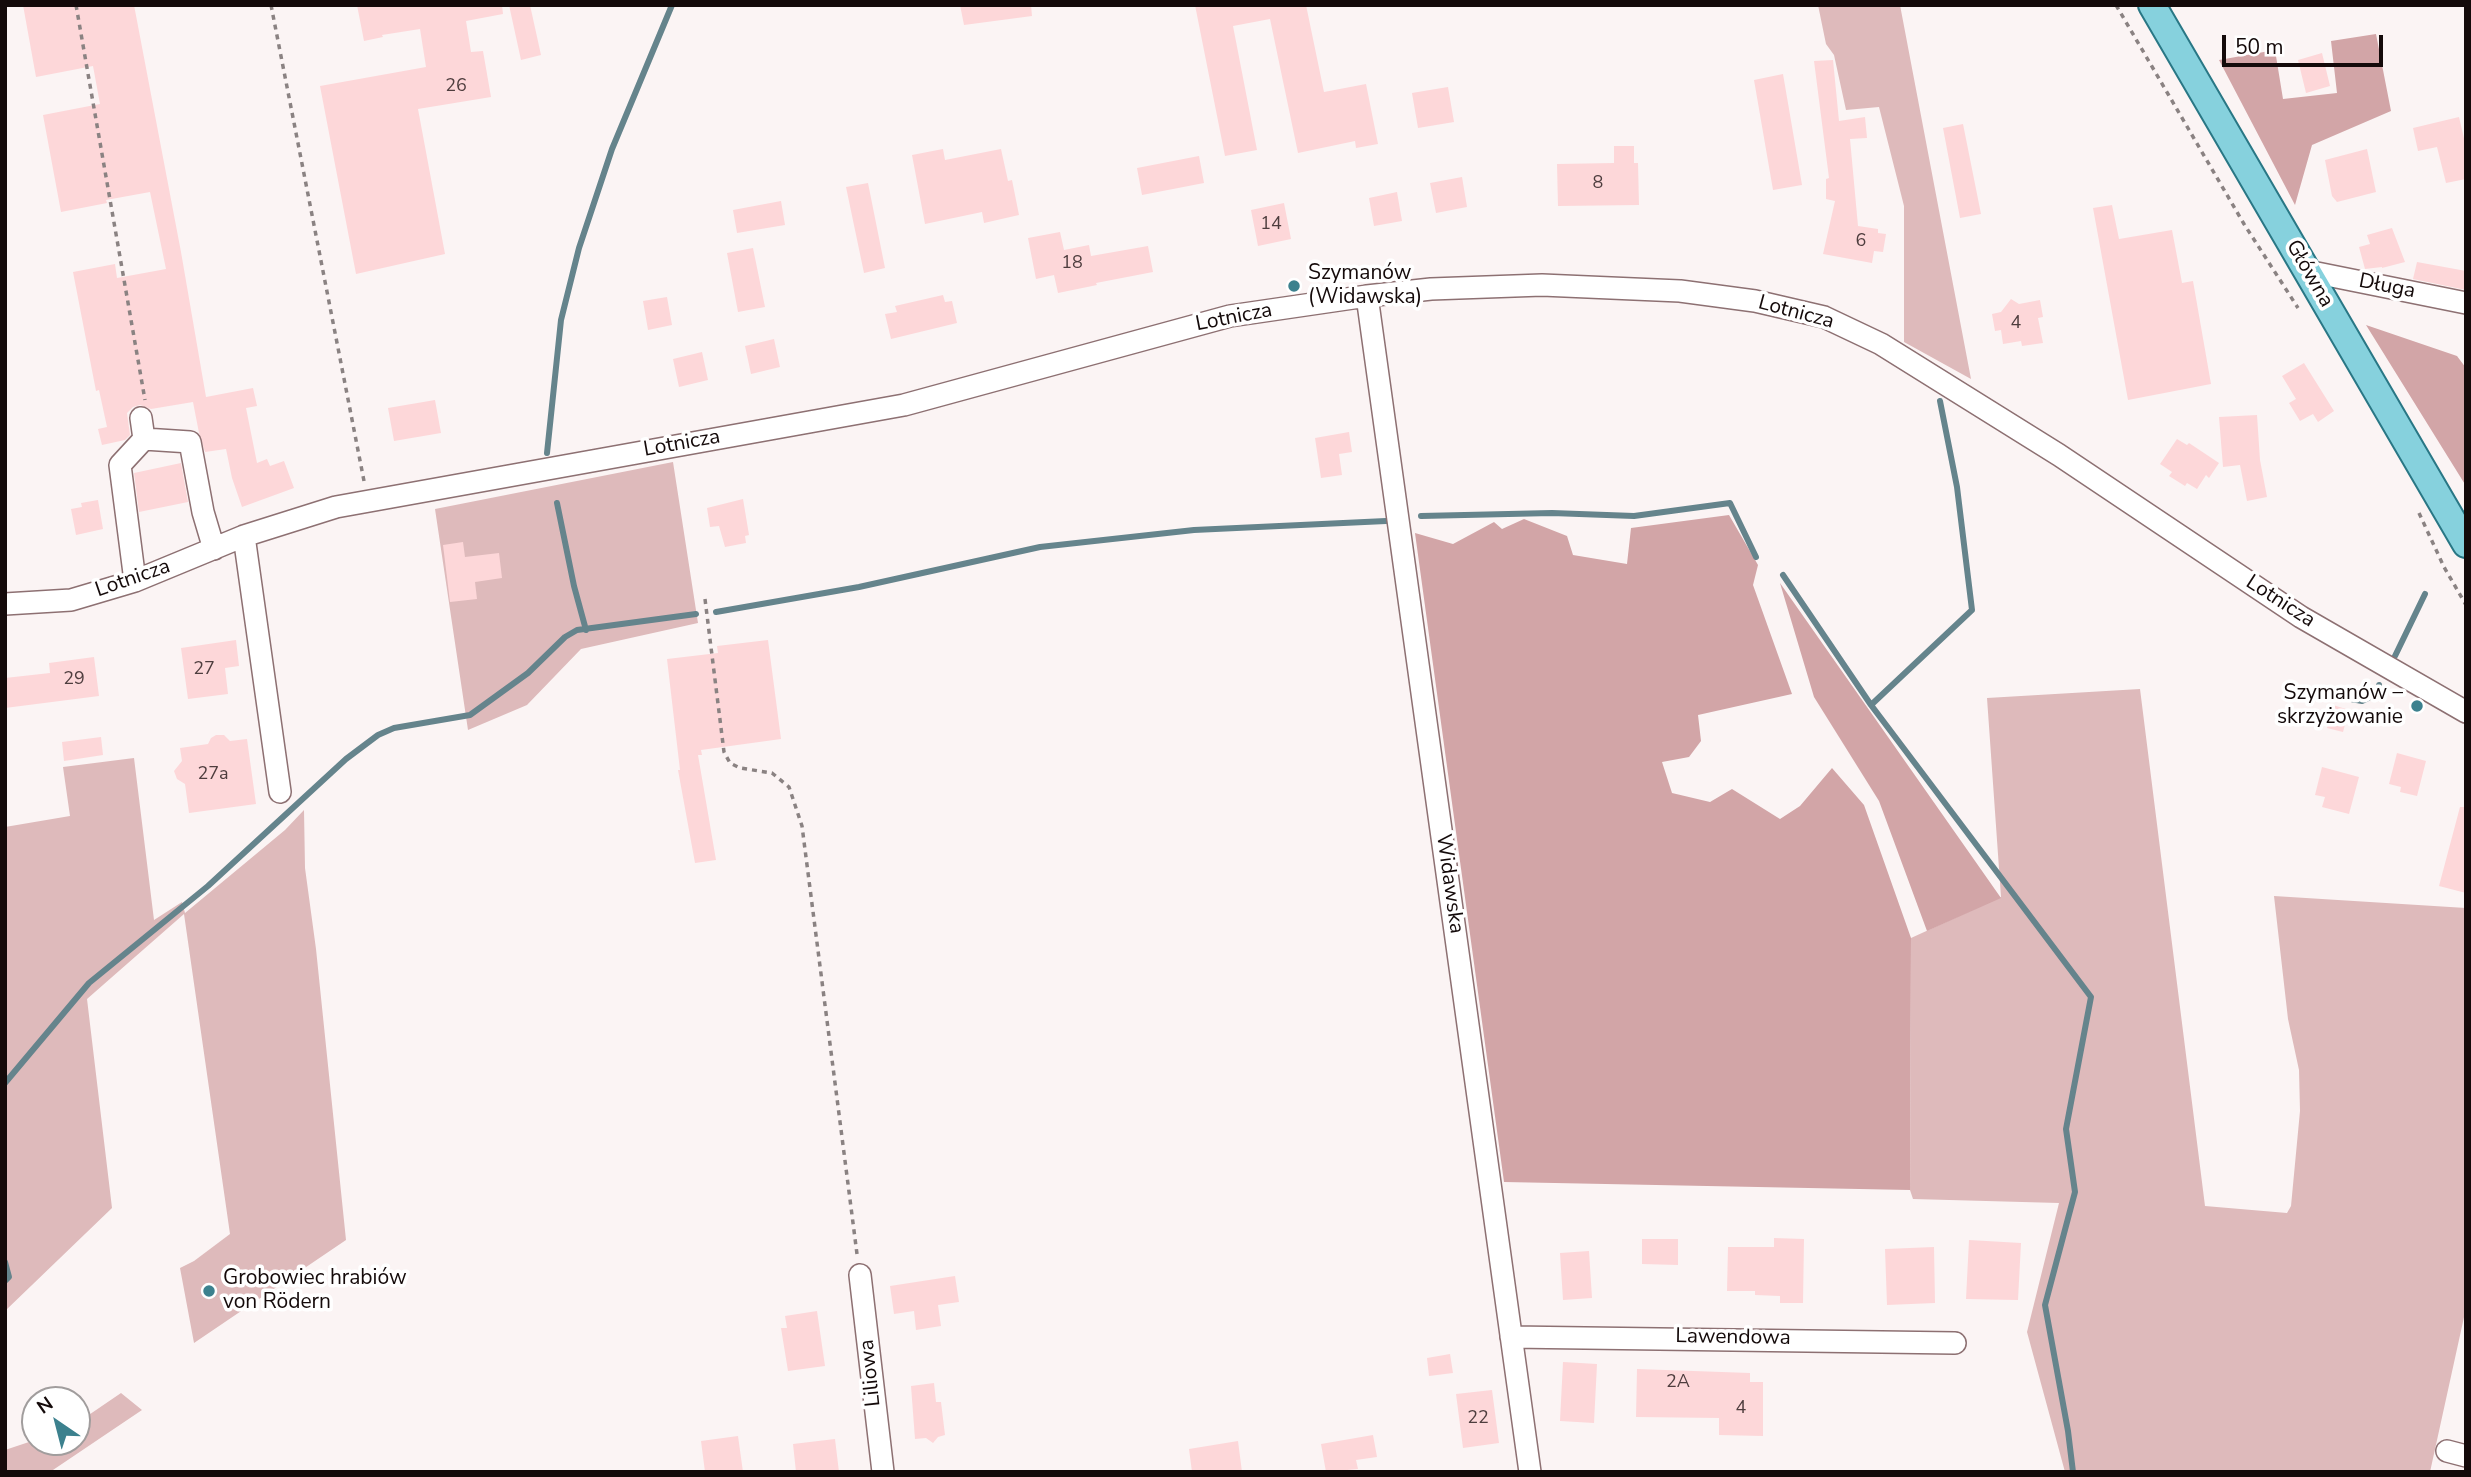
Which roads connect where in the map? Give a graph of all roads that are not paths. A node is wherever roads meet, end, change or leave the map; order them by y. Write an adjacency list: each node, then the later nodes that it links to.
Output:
1 (2152, 5): 2 (main road, Główna)
2 (2307, 271): 4 (street, Długa); 6 (main road, Główna)
3 (1367, 296): 5 (street, Lotnicza); 10 (street, Lotnicza); 13 (street, Widawska)
4 (2466, 303)
5 (244, 536): 7 (street, Lotnicza); 11 (street)
6 (2466, 544)
7 (214, 549): 8 (street, Lotnicza); 8 (street)
8 (135, 581): 9 (street, Lotnicza)
9 (5, 604)
10 (2466, 712)
11 (280, 792)
12 (860, 1275): 15 (street, Liliowa)
13 (1511, 1337): 14 (street, Lawendowa); 16 (street, Widawska)
14 (1955, 1343)
15 (883, 1472)
16 (1530, 1472)

